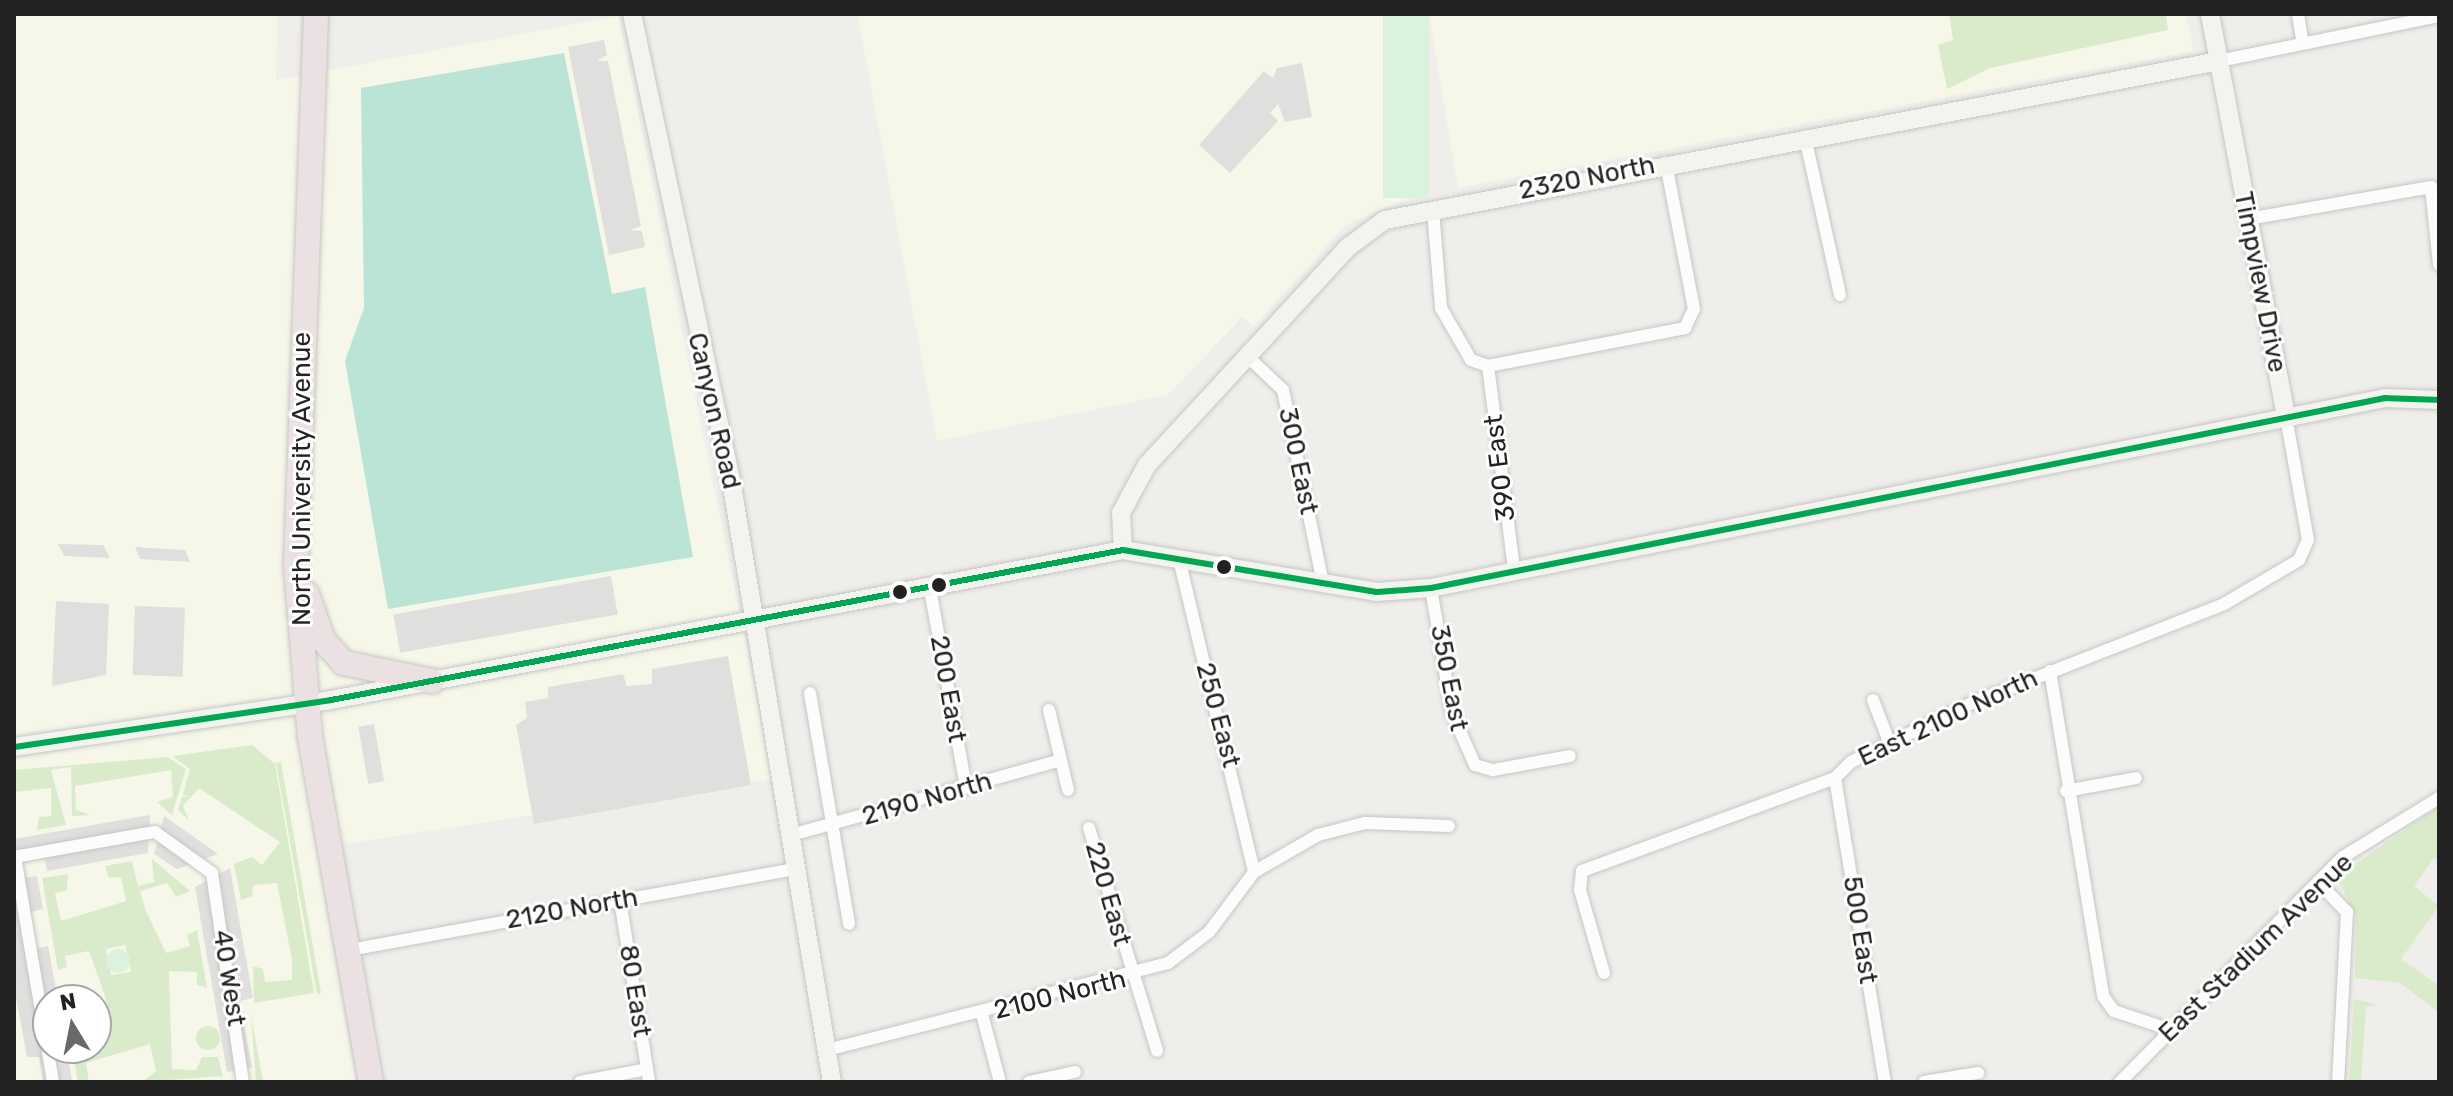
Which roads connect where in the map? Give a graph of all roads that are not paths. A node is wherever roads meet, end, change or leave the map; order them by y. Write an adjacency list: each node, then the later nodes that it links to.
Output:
1 (316, 14): 18 (highway, North University Avenue)
2 (632, 14): 26 (main road, Canyon Road)
3 (2210, 14): 7 (main road, Timpview Drive)
4 (2298, 14): 6 (street)
5 (2439, 16): 6 (street)
6 (2303, 44): 7 (street)
7 (2219, 61): 8 (main road, 2320 North); 11 (main road, Timpview Drive)
8 (1805, 137): 9 (main road, 2320 North); 13 (street)
9 (1666, 163): 10 (main road, 2320 North); 15 (street)
10 (1433, 210): 14 (main road, 2320 North); 15 (street)
11 (2248, 219): 12 (street); 17 (main road, Timpview Drive)
12 (2439, 265)
13 (1840, 295)
14 (1246, 355): 19 (main road, 2320 North); 23 (street, 300 East)
15 (1488, 366): 22 (street, 390 East)
16 (2439, 400): 17 (main road)
17 (2286, 417): 20 (street, Timpview Drive); 22 (main road)
18 (296, 549): 28 (highway); 31 (highway, North University Avenue)
19 (1123, 550): 21 (main road); 25 (main road)
20 (2306, 550): 27 (street, East 2100 North)
21 (1179, 559): 23 (main road); 49 (street, 250 East)
22 (1514, 569): 24 (main road)
23 (1323, 583): 24 (main road)
24 (1431, 588): 35 (street, 350 East)
25 (930, 589): 26 (main road); 39 (street, 200 East)
26 (754, 621): 28 (main road); 46 (main road, Canyon Road)
27 (2050, 671): 33 (street, East 2100 North); 41 (street)
28 (432, 681): 31 (main road)
29 (810, 693): 44 (street)
30 (1873, 700): 33 (street)
31 (307, 704): 34 (main road); 53 (highway, North University Avenue)
32 (1049, 710): 36 (street)
33 (1890, 744): 37 (street, East 2100 North)
34 (14, 747)
35 (1570, 756)
36 (1061, 760): 39 (street, 2190 North); 40 (street)
37 (1835, 778): 54 (street, East 2100 North); 70 (street, 500 East)
38 (2136, 778): 41 (street)
39 (966, 788): 44 (street, 2190 North)
40 (1068, 790)
41 (2066, 791): 57 (street)
42 (2439, 798): 50 (street, East Stadium Avenue)
43 (1449, 826): 49 (street)
44 (833, 827): 46 (street, 2190 North); 52 (street)
45 (1089, 828): 55 (street, 220 East)
46 (791, 835): 48 (main road, Canyon Road)
47 (15, 857): 63 (street); 64 (street, 40 West)
48 (796, 869): 51 (street, 2120 North); 58 (main road, Canyon Road)
49 (1254, 872): 55 (street, 2100 North)
50 (2318, 882): 57 (street, East Stadium Avenue); 73 (street)
51 (620, 900): 53 (street, 2120 North); 62 (street, 80 East)
52 (849, 924)
53 (349, 950): 65 (highway, North University Avenue)
54 (1604, 973)
55 (1131, 978): 56 (street, 2100 North); 59 (street, 220 East)
56 (982, 1014): 58 (street, 2100 North); 68 (street)
57 (2171, 1030): 72 (street, East Stadium Avenue)
58 (827, 1050): 67 (main road, Canyon Road)
59 (1157, 1051)
60 (1075, 1072): 69 (street)
61 (1978, 1073): 71 (street)
62 (648, 1076): 66 (street)
63 (53, 1082)
64 (243, 1082)
65 (371, 1082)
66 (580, 1082)
67 (832, 1082)
68 (1000, 1082)
69 (1029, 1082)
70 (1885, 1082)
71 (1924, 1082)
72 (2120, 1082)
73 (2338, 1082)

